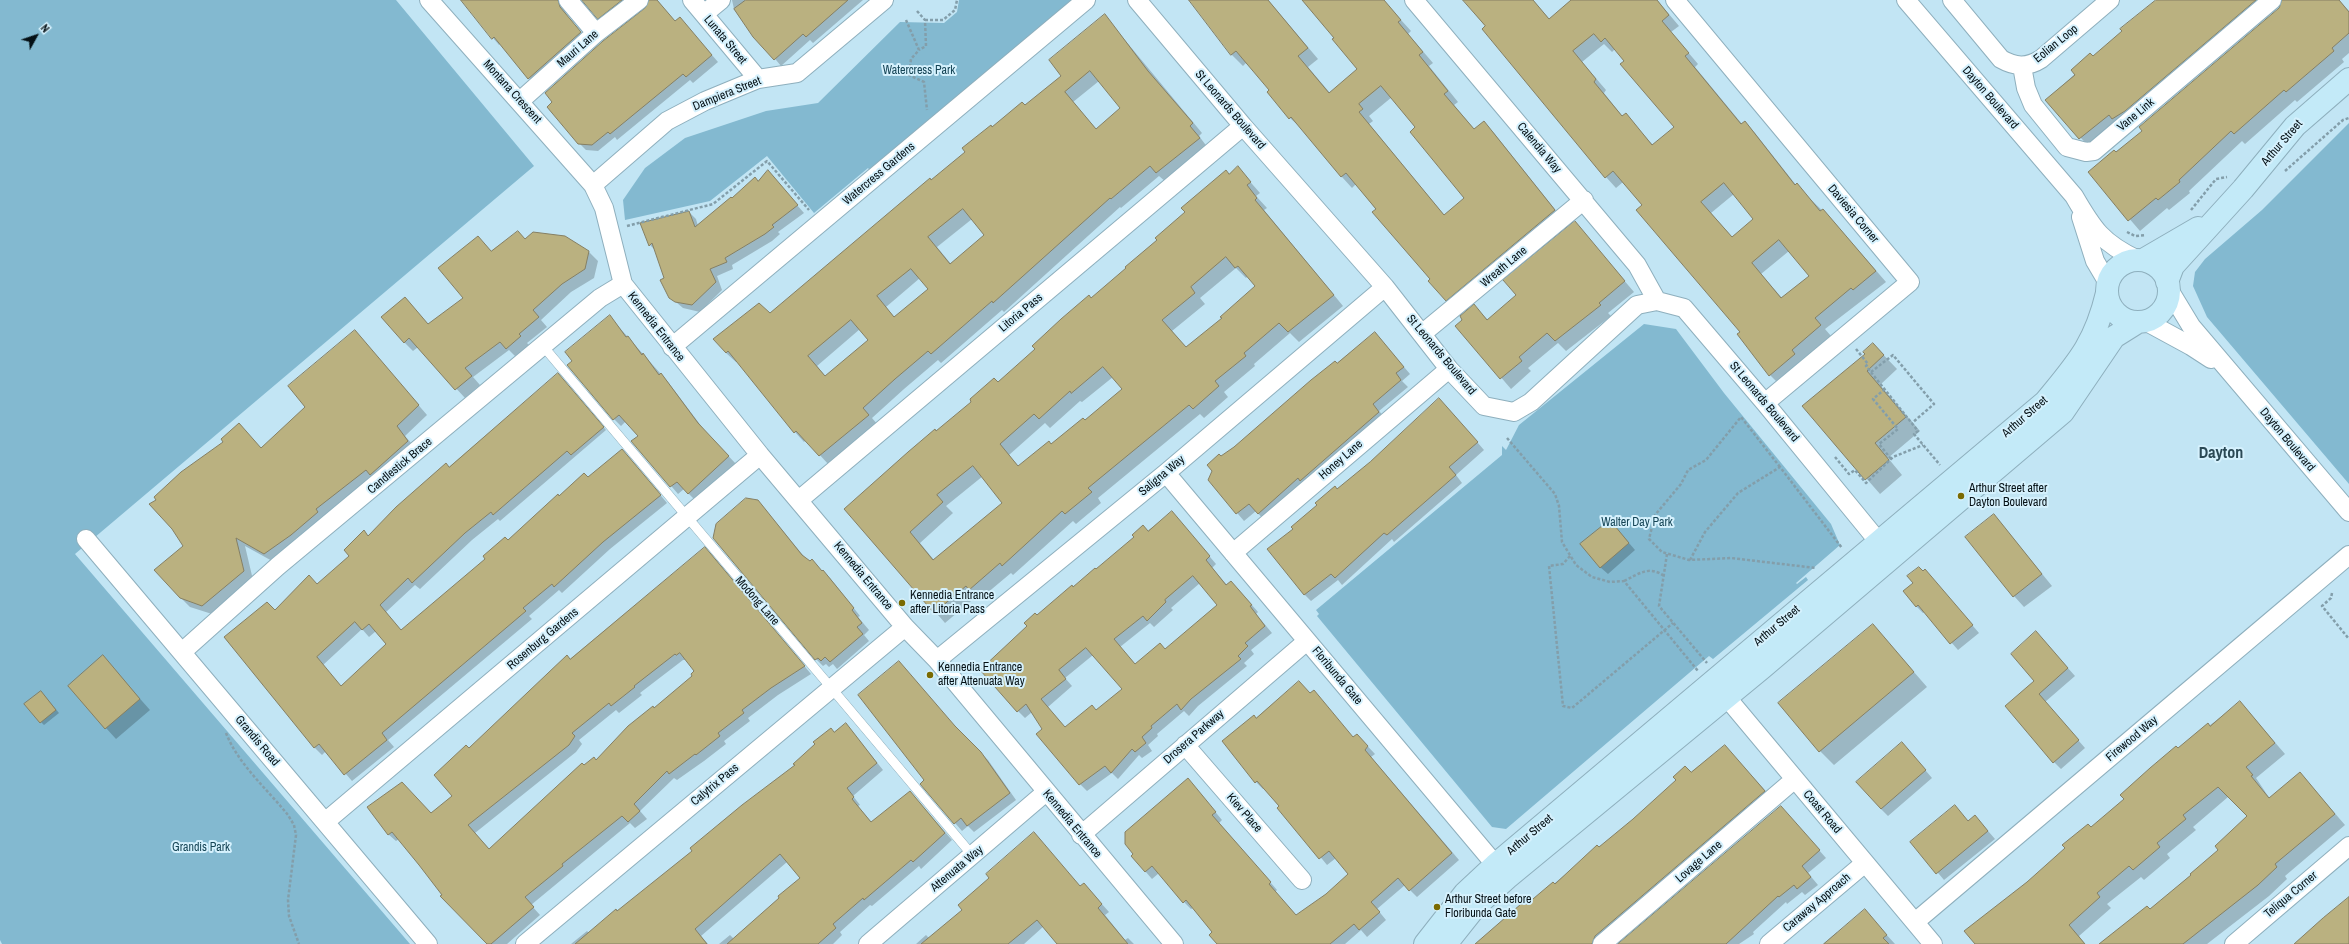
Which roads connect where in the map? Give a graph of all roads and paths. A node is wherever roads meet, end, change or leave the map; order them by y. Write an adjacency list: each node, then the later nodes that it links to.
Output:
1 (429, 0): 25 (street, Montana Crescent)
2 (568, 0): 20 (street)
3 (639, 0): 20 (street, Mauri Lane)
4 (692, 0): 17 (street, Lunata Street)
5 (721, 0): 17 (street)
6 (884, 0): 23 (street, Dampiera Street)
7 (957, 0): 19 (path)
8 (1086, 0): 46 (street, Watercress Gardens)
9 (1137, 0): 28 (street, St Leonards Boulevard)
10 (1414, 0): 32 (street, Calendia Way)
11 (1675, 0): 51 (street, Daviesia Corner)
12 (1906, 0): 31 (street, Dayton Boulevard)
13 (1952, 0): 22 (street, Eolian Loop)
14 (2110, 0): 22 (street, Eolian Loop)
15 (2272, 0): 22 (street, Vane Link)
16 (917, 11): 19 (path)
17 (704, 14): 23 (street, Lunata Street)
18 (906, 20): 21 (path)
19 (925, 20): 21 (path)
20 (596, 33): 25 (street, Mauri Lane)
21 (919, 50): 26 (path)
22 (2022, 66)
23 (758, 79): 30 (street, Dampiera Street)
24 (2349, 79): 34 (street, Arthur Street)
25 (520, 101): 30 (street, Montana Crescent)
26 (928, 116)
27 (2349, 118): 29 (path)
28 (1243, 126): 39 (street, St Leonards Boulevard); 61 (street, Litoria Pass)
29 (2282, 174)
30 (593, 185): 37 (street, Kennedia Entrance)
31 (2074, 196): 36 (street, Dayton Boulevard); 40 (street, Dayton Boulevard)
32 (1584, 200): 41 (street, Calendia Way); 43 (street, Wreath Lane)
33 (811, 212): 35 (path)
34 (2221, 213): 36 (street, Arthur Street); 38 (street, Arthur Street)
35 (623, 227)
36 (2141, 260): 38 (street); 40 (street)
37 (623, 284): 45 (street, Candlestick Brace); 46 (street, Kennedia Entrance)
38 (2168, 285): 42 (street); 47 (street, Dayton Boulevard)
39 (1385, 287): 43 (street, St Leonards Boulevard); 60 (street, Saligna Way)
40 (2107, 288): 42 (street); 65 (street, Arthur Street)
41 (1657, 300): 48 (street, St Leonards Boulevard); 51 (street, St Leonards Boulevard)
42 (2141, 321): 47 (street, Dayton Boulevard); 83 (street, Arthur Street)
43 (1423, 333): 48 (street, St Leonards Boulevard)
44 (1852, 344): 49 (path)
45 (543, 346): 63 (lane, Modong Lane); 79 (street, Candlestick Brace)
46 (672, 347): 56 (street, Kennedia Entrance)
47 (2226, 367): 62 (street, Dayton Boulevard)
48 (1449, 369): 67 (street, Honey Lane)
49 (1871, 372): 50 (path); 52 (path)
50 (1885, 389): 52 (path); 57 (path)
51 (1765, 403): 65 (street, St Leonards Boulevard)
52 (1912, 423): 54 (path)
53 (1507, 438): 70 (path)
54 (1923, 445): 57 (path); 59 (path)
55 (1831, 452): 57 (path)
56 (760, 455): 61 (street, Kennedia Entrance); 63 (street, Rosenburg Gardens)
57 (1891, 459)
58 (1780, 467): 66 (path); 68 (path); 71 (path)
59 (1944, 468)
60 (1166, 473): 67 (street, Floribunda Gate); 80 (street, Saligna Way)
61 (799, 500): 76 (street, Kennedia Entrance)
62 (2349, 512)
63 (686, 518): 82 (lane, Modong Lane); 88 (street, Rosenburg Gardens)
64 (86, 539): 79 (street, Grandis Road)
65 (1878, 541): 72 (street, Arthur Street)
66 (1843, 549)
67 (1234, 553): 78 (street, Floribunda Gate)
68 (1667, 554): 71 (path); 73 (path)
69 (2349, 555): 95 (street, Firewood Way)
70 (1570, 556): 74 (path); 77 (path)
71 (1689, 560): 72 (path)
72 (1843, 571): 81 (street, Arthur Street)
73 (1664, 576): 74 (path); 75 (path)
74 (1624, 581): 77 (path)
75 (1673, 623): 77 (path); 81 (path)
76 (905, 627): 80 (street, Kennedia Entrance); 82 (street, Calytrix Pass)
77 (1664, 630): 81 (path)
78 (1307, 641): 85 (street, Drosera Parkway); 93 (street, Floribunda Gate)
79 (182, 652): 88 (street, Grandis Road)
80 (936, 660): 87 (street, Kennedia Entrance)
81 (1708, 675): 83 (street, Coast Road); 93 (street, Arthur Street)
82 (832, 688): 91 (lane, Modong Lane); 98 (street, Calytrix Pass)
83 (1726, 698): 86 (street, Coast Road); 93 (street, Arthur Street)
84 (225, 732): 96 (path)
85 (1185, 745): 89 (street, Drosera Parkway); 94 (street, Kiev Place)
86 (1795, 779): 92 (street, Coast Road); 103 (street, Lovage Lane)
87 (1046, 792): 89 (street, Kennedia Entrance); 91 (street, Attenuata Way)
88 (325, 822): 97 (street, Grandis Road)
89 (1081, 835): 100 (street, Kennedia Entrance)
90 (2349, 846): 106 (street, Teliqua Corner)
91 (973, 856): 99 (street, Attenuata Way)
92 (1865, 863): 95 (street, Coast Road); 104 (street, Caraway Approach)
93 (1501, 871): 101 (street, Arthur Street); 102 (street, Arthur Street)
94 (1302, 880)
95 (1915, 922): 105 (street, Coast Road)
96 (299, 944)
97 (428, 944)
98 (525, 944)
99 (868, 944)
100 (1174, 944)
101 (1425, 944)
102 (1446, 944)
103 (1602, 944)
104 (1770, 944)
105 (1933, 944)
106 (2234, 944)

